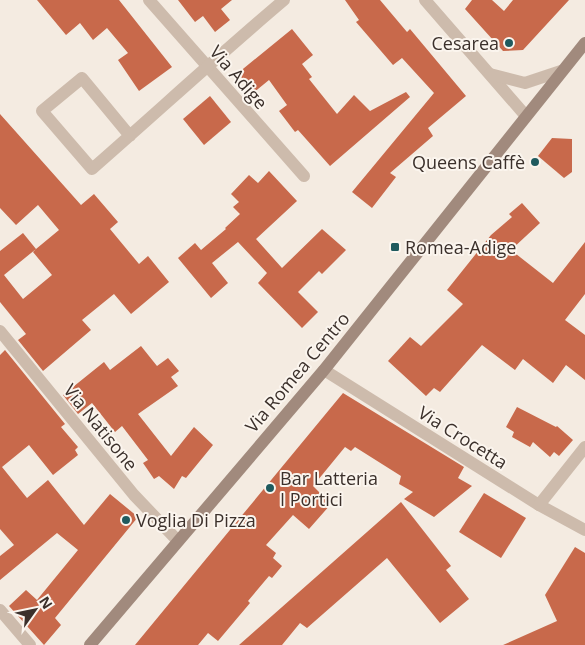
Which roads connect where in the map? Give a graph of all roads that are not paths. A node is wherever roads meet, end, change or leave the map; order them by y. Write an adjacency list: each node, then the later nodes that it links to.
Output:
1 (149, 0): 5 (street, Via Adige)
2 (284, 0): 5 (street)
3 (425, 0): 7 (street)
4 (585, 43): 6 (street, Via Romea Centro)
5 (206, 65): 9 (street); 10 (street, Via Adige)
6 (562, 71): 7 (street); 8 (street, Via Romea Centro)
7 (489, 74): 8 (street)
8 (525, 115): 12 (street, Via Romea Centro)
9 (130, 136): 9 (street)
10 (304, 176)
11 (0, 331): 16 (street, Via Natisone)
12 (324, 370): 14 (street, Via Crocetta); 16 (street, Via Romea Centro)
13 (585, 447): 14 (street)
14 (538, 505): 15 (street, Via Crocetta)
15 (585, 530)
16 (178, 541): 19 (street, Via Romea Centro)
17 (0, 610): 18 (street)
18 (30, 645)
19 (90, 645)

